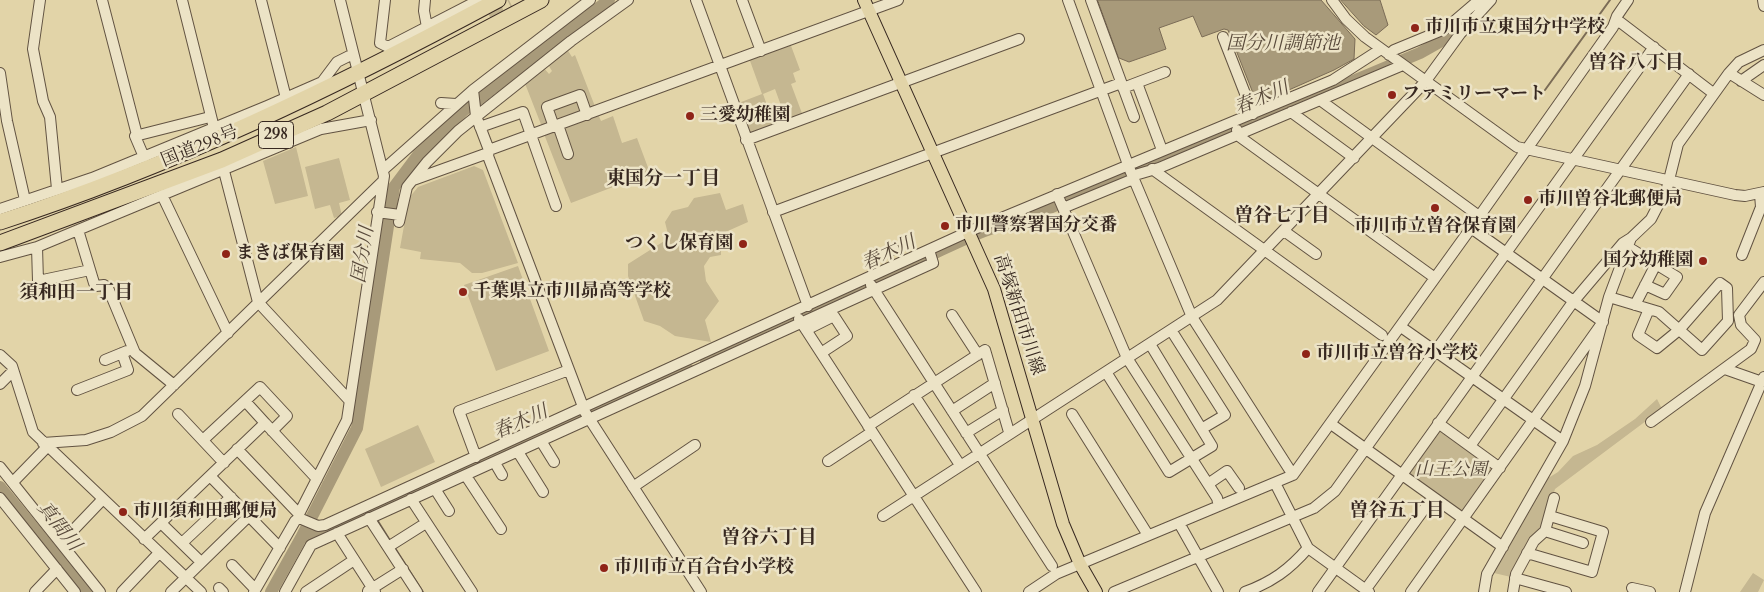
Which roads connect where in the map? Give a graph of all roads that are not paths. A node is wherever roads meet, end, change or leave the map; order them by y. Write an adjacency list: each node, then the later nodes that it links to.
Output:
1 (40, 0): 89 (street)
2 (102, 0): 68 (street)
3 (182, 0): 60 (street)
4 (261, 0): 51 (street)
5 (340, 0): 32 (street)
6 (385, 0): 26 (street)
7 (425, 0): 26 (street)
8 (479, 0): 26 (street)
9 (498, 0): 37 (highway, 国道298号 / 298)
10 (540, 0): 48 (highway, 国道298号 / 298)
11 (590, 0): 47 (street)
12 (628, 0): 57 (street)
13 (696, 0): 35 (street)
14 (742, 0): 31 (street)
15 (898, 0): 23 (street)
16 (1068, 0): 46 (street)
17 (1091, 0): 45 (street)
18 (1332, 0): 33 (street)
19 (1479, 0): 33 (street)
20 (1491, 0): 43 (street)
21 (1628, 0): 25 (street)
22 (1763, 0): 24 (street)
23 (866, 6): 31 (street); 42 (main road, 高塚新田市川線)
24 (1764, 6)
25 (1616, 23): 29 (street); 74 (street)
26 (427, 27)
27 (1223, 37): 58 (street)
28 (1019, 39): 42 (street)
29 (1654, 47): 40 (street); 80 (street)
30 (1764, 50): 38 (street)
31 (761, 52): 35 (street)
32 (354, 54): 37 (street); 51 (street)
33 (1393, 58): 43 (street); 52 (street); 58 (street)
34 (1764, 64): 41 (street)
35 (720, 67): 59 (street); 71 (street)
36 (1165, 72): 44 (street)
37 (358, 73): 48 (street); 55 (highway, 国道298号 / 298)
38 (1729, 73): 41 (street); 49 (street)
39 (0, 74): 94 (street)
40 (1688, 74): 49 (street); 84 (street)
41 (1741, 81): 50 (street)
42 (901, 82): 71 (street); 76 (main road, 高塚新田市川線)
43 (1425, 82): 70 (street); 74 (street)
44 (1137, 83): 45 (street); 73 (street)
45 (1122, 86): 46 (street); 61 (street)
46 (1101, 90): 76 (street); 85 (street)
47 (473, 92): 54 (street); 57 (street)
48 (364, 93): 62 (street); 63 (highway, 国道298号 / 298)
49 (1713, 93): 88 (street)
50 (1764, 95)
51 (286, 98): 55 (street)
52 (1320, 100): 56 (street); 70 (street)
53 (441, 103): 54 (street)
54 (456, 104): 83 (street)
55 (272, 109): 66 (street); 101 (highway, 国道298号 / 298)
56 (1291, 112): 67 (street); 79 (street)
57 (476, 114): 64 (street); 87 (street)
58 (1253, 114): 67 (street)
59 (587, 115): 65 (street); 65 (street)
60 (210, 117): 66 (street); 68 (street)
61 (1134, 117)
62 (370, 120): 72 (street); 83 (street)
63 (307, 122): 72 (street); 91 (highway, 国道298号 / 298)
64 (480, 126): 69 (street); 75 (street)
65 (556, 126): 69 (street); 77 (street)
66 (214, 128): 78 (street)
67 (1236, 128): 73 (street); 81 (street); 92 (street)
68 (137, 135): 78 (street)
69 (531, 135): 75 (street); 96 (street)
70 (1372, 138): 79 (street); 100 (street)
71 (746, 140): 98 (street)
72 (295, 141): 82 (street)
73 (1162, 150): 85 (street)
74 (1525, 150): 80 (street); 100 (street)
75 (488, 152): 87 (street); 148 (street)
76 (934, 153): 98 (street); 105 (main road, 高塚新田市川線)
77 (568, 154)
78 (144, 157): 89 (street)
79 (1354, 158): 92 (street)
80 (1574, 161): 84 (street); 113 (street)
81 (1152, 169): 85 (street); 110 (street)
82 (224, 170): 93 (street); 124 (street)
83 (383, 170): 86 (street)
84 (1618, 171): 88 (street); 119 (street)
85 (1131, 172): 95 (street); 95 (street); 130 (street)
86 (383, 181): 99 (street); 124 (street)
87 (411, 181): 99 (street)
88 (1668, 181): 90 (street); 106 (street)
89 (57, 189): 94 (street)
90 (1762, 193): 114 (street)
91 (133, 194): 93 (street); 107 (highway, 国道298号 / 298)
92 (1319, 195): 104 (street); 118 (street)
93 (158, 196): 103 (street); 136 (street)
94 (25, 200): 97 (street)
95 (1060, 202): 105 (street); 145 (street)
96 (556, 206)
97 (0, 209)
98 (773, 212): 127 (street)
99 (379, 213): 160 (street)
100 (1479, 216): 102 (street)
101 (0, 222)
102 (1471, 228): 113 (street); 118 (street)
103 (78, 230): 108 (street); 117 (street)
104 (1284, 231): 110 (street); 112 (street)
105 (971, 235): 121 (street); 167 (main road, 高塚新田市川線)
106 (1630, 243): 116 (street); 123 (street); 125 (street)
107 (0, 244)
108 (37, 247): 115 (street); 117 (street)
109 (894, 249): 111 (street)
110 (1265, 250): 130 (street); 137 (street)
111 (879, 254)
112 (1316, 254)
113 (1507, 254): 119 (street); 140 (street)
114 (1742, 255)
115 (0, 257)
116 (1656, 264): 122 (street); 122 (street)
117 (90, 270): 139 (street)
118 (1436, 278): 133 (street)
119 (1542, 278): 125 (street); 151 (street)
120 (1764, 282): 147 (street)
121 (871, 284): 127 (street); 131 (street); 153 (street)
122 (1645, 285): 126 (street)
123 (1609, 298): 126 (street); 132 (street)
124 (258, 302): 136 (street); 160 (street)
125 (1573, 302): 132 (street); 159 (street)
126 (1635, 305): 128 (street)
127 (808, 306): 131 (street)
128 (1649, 309): 135 (street); 135 (street)
129 (952, 316): 144 (street)
130 (1192, 317): 134 (street); 198 (street)
131 (800, 320): 142 (street); 142 (street); 166 (street)
132 (1603, 322): 168 (street); 180 (street)
133 (1401, 327): 140 (street); 172 (street)
134 (1171, 330): 138 (street); 173 (street)
135 (1678, 330): 135 (street)
136 (228, 332): 156 (street)
137 (1382, 335)
138 (1150, 344): 145 (street); 173 (street)
139 (133, 349): 141 (street); 156 (street)
140 (1436, 352): 151 (street); 185 (street)
141 (122, 353): 146 (street); 157 (street)
142 (821, 353): 174 (street)
143 (0, 355): 149 (street)
144 (978, 355): 153 (street); 154 (street)
145 (1128, 358): 150 (street); 189 (street)
146 (105, 360)
147 (1725, 369): 152 (street); 169 (street)
148 (569, 370): 166 (street); 188 (street)
149 (13, 371): 155 (street); 181 (street)
150 (1106, 372): 167 (street); 189 (street)
151 (1471, 376): 159 (street); 171 (street)
152 (1763, 380): 282 (street)
153 (933, 383): 158 (street); 163 (street)
154 (995, 383): 162 (street); 163 (street)
155 (0, 384)
156 (174, 385): 181 (street)
157 (77, 390)
158 (914, 395): 174 (street); 194 (street)
159 (1503, 399): 168 (street); 183 (street)
160 (350, 400): 202 (street)
161 (245, 401): 170 (street); 175 (street); 178 (street)
162 (1003, 410): 176 (street); 177 (street)
163 (952, 411): 177 (street)
164 (178, 414): 178 (street)
165 (1072, 414): 232 (street)
166 (586, 415): 179 (street); 188 (street); 206 (street)
167 (1033, 418): 176 (street); 246 (main road, 高塚新田市川線)
168 (1534, 420): 180 (street); 196 (street)
169 (1651, 422)
170 (264, 423): 175 (street); 184 (street)
171 (1438, 423): 183 (street); 199 (street)
172 (1331, 424): 185 (street); 198 (street)
173 (1203, 428): 189 (street)
174 (870, 429): 190 (street); 210 (street)
175 (272, 431): 202 (street)
176 (1009, 432): 187 (street)
177 (966, 433): 187 (street)
178 (203, 440): 192 (street)
179 (541, 441): 186 (street); 191 (street)
180 (1563, 441): 238 (street)
181 (45, 445): 203 (street); 216 (street)
182 (695, 445): 206 (street)
183 (1470, 446): 196 (street)
184 (237, 449): 192 (street); 220 (street)
185 (1366, 449): 199 (street); 224 (street)
186 (518, 452): 193 (street); 209 (street)
187 (978, 453): 194 (street); 248 (street)
188 (476, 457): 220 (street)
189 (1192, 459): 205 (street)
190 (828, 461)
191 (554, 462)
192 (224, 463): 200 (street)
193 (494, 463): 197 (street); 201 (street)
194 (960, 465): 210 (street)
195 (0, 467): 203 (street)
196 (1500, 468): 225 (street)
197 (502, 475)
198 (1293, 475): 204 (street)
199 (1402, 475): 212 (street); 249 (street)
200 (210, 476): 211 (street); 227 (street)
201 (466, 476): 208 (street); 229 (street)
202 (317, 478): 220 (street)
203 (12, 482): 234 (street)
204 (1274, 483): 217 (street); 224 (street)
205 (1208, 484): 207 (street); 217 (street)
206 (633, 486): 269 (street)
207 (1239, 488)
208 (435, 489): 215 (street); 218 (street)
209 (543, 492)
210 (914, 496): 221 (street); 270 (street)
211 (231, 497): 219 (street); 235 (street)
212 (1433, 497): 225 (street); 258 (street)
213 (0, 498): 250 (street)
214 (1554, 498): 222 (street)
215 (411, 499): 223 (street); 228 (street)
216 (102, 500): 233 (street); 234 (street)
217 (1219, 506): 226 (street)
218 (449, 511)
219 (249, 516): 239 (street); 245 (street)
220 (299, 516): 239 (street)
221 (884, 516)
222 (1550, 516): 230 (street); 242 (street)
223 (373, 517): 231 (street); 237 (street)
224 (1293, 518): 240 (street); 243 (street)
225 (1464, 519): 238 (street); 277 (street)
226 (1179, 522): 232 (street); 243 (street)
227 (162, 523): 233 (street); 235 (street)
228 (426, 523): 237 (street); 268 (street)
229 (501, 530)
230 (1544, 531): 236 (street); 242 (street)
231 (337, 533): 244 (street); 252 (street)
232 (1148, 535): 246 (street)
233 (144, 540): 241 (street)
234 (61, 543): 261 (street)
235 (182, 543): 245 (street)
236 (1583, 543)
237 (391, 545): 251 (street)
238 (1503, 547): 278 (street)
239 (280, 548): 256 (street)
240 (1308, 548): 249 (street); 275 (street)
241 (159, 553): 253 (street); 262 (street)
242 (1527, 553): 254 (street)
243 (1198, 557): 273 (street); 274 (street)
244 (354, 560): 257 (street); 266 (street)
245 (201, 562): 253 (street)
246 (1080, 564): 271 (street); 272 (main road, 高塚新田市川線)
247 (232, 565): 256 (street)
248 (1052, 566)
249 (1335, 567): 258 (street); 276 (street)
250 (57, 569): 259 (street); 260 (street)
251 (403, 569): 257 (street); 267 (street)
252 (294, 575): 265 (street); 266 (street)
253 (185, 577): 263 (street); 264 (street)
254 (1515, 578): 279 (street); 280 (street)
255 (1632, 588): 281 (street)
256 (255, 590)
257 (372, 591)
258 (1368, 591)
259 (35, 592)
260 (75, 592)
261 (100, 592)
262 (122, 592)
263 (171, 592)
264 (201, 592)
265 (285, 592)
266 (306, 592)
267 (418, 592)
268 (472, 592)
269 (701, 592)
270 (976, 592)
271 (1028, 592)
272 (1096, 592)
273 (1114, 592)
274 (1218, 592)
275 (1245, 592)
276 (1318, 592)
277 (1411, 592)
278 (1484, 592)
279 (1513, 592)
280 (1566, 592)
281 (1650, 592)
282 (1685, 592)

